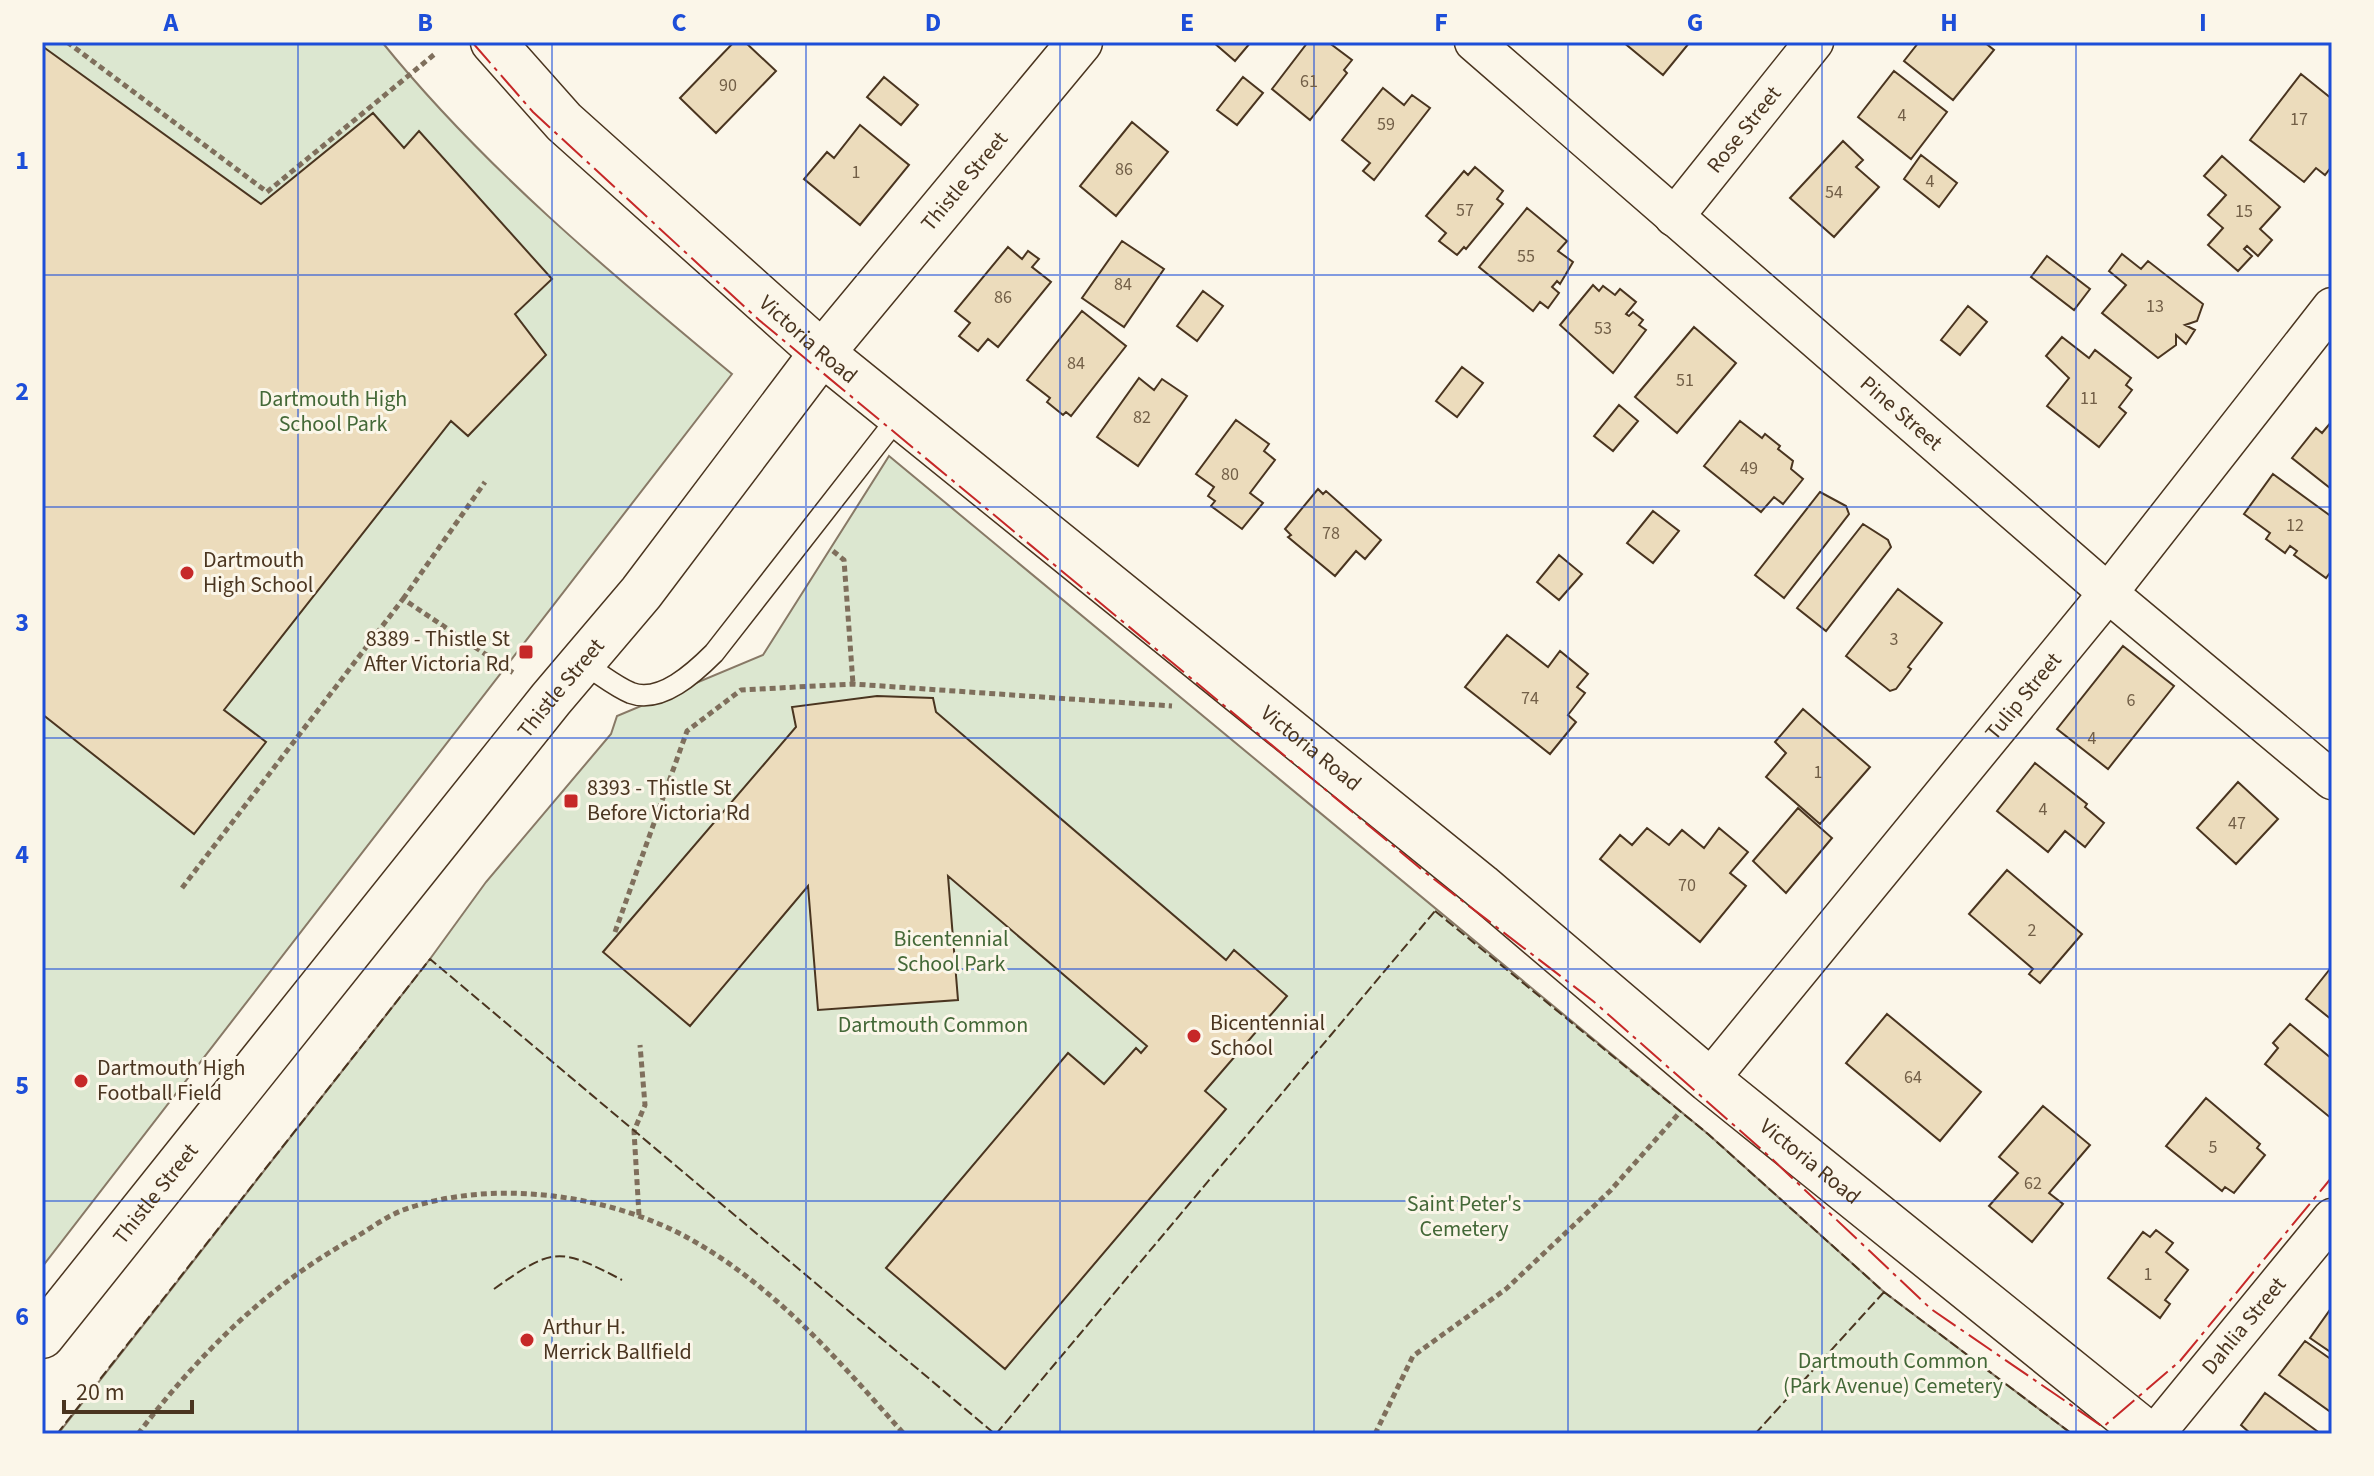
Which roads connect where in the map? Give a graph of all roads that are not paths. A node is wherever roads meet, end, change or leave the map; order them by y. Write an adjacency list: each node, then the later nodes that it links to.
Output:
1 (493, 42): 7 (main road, Victoria Road)
2 (1080, 42): 7 (main road, Thistle Street)
3 (1474, 42): 5 (street, Pine Street)
4 (1814, 42): 5 (street, Rose Street)
5 (1674, 217): 9 (street, Pine Street)
6 (2332, 307): 9 (street, Tulip Street)
7 (822, 353): 8 (main road, Victoria Road); 10 (main road, Thistle Street)
8 (899, 416): 10 (lane); 12 (main road, Victoria Road)
9 (2108, 593): 11 (street, Pine Street); 12 (street, Tulip Street)
10 (582, 663): 14 (main road, Thistle Street)
11 (2332, 780)
12 (1709, 1080): 15 (main road, Victoria Road)
13 (2332, 1218): 16 (street, Dahlia Street)
14 (42, 1336)
15 (2148, 1434)
16 (2155, 1434)

